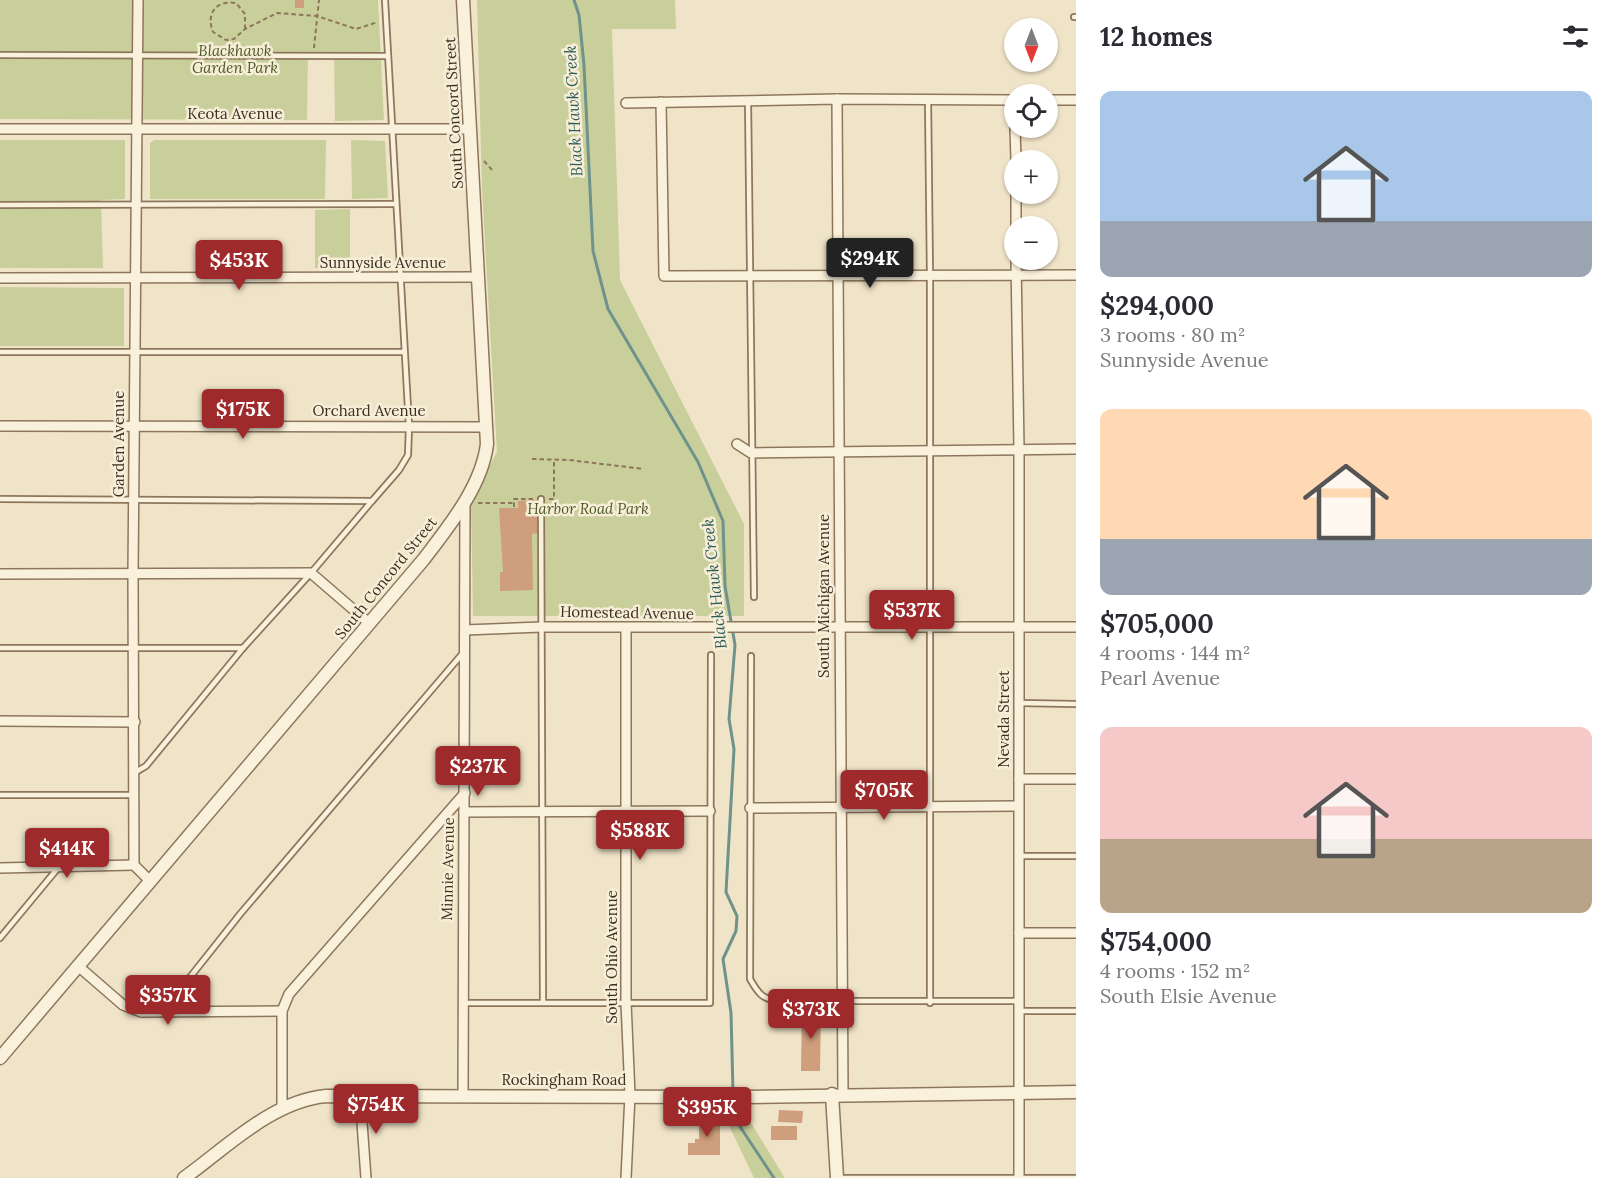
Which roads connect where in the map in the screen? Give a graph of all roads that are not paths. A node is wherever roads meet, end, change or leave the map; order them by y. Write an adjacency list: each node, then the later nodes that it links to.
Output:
1 (138, 0): 5 (street, Garden Avenue)
2 (385, 0): 6 (lane)
3 (463, 0): 18 (street, South Concord Street)
4 (0, 55): 5 (lane)
5 (137, 55): 6 (lane); 16 (street, Garden Avenue)
6 (388, 56): 17 (lane)
7 (837, 99): 8 (street); 9 (street); 27 (street, South Michigan Avenue)
8 (928, 99): 10 (street); 23 (lane)
9 (748, 100): 13 (street); 26 (lane)
10 (1004, 100)
11 (1058, 100): 12 (street)
12 (1076, 100)
13 (662, 102): 14 (street); 26 (street)
14 (626, 103)
15 (0, 129): 16 (street, Keota Avenue)
16 (135, 129): 17 (street, Keota Avenue); 19 (street, Garden Avenue)
17 (392, 129): 18 (street, Keota Avenue); 20 (lane)
18 (470, 129): 29 (street, South Concord Street)
19 (135, 204): 20 (lane); 21 (lane); 28 (street, Garden Avenue)
20 (396, 204): 31 (lane)
21 (0, 205)
22 (1017, 270): 24 (street, Nevada Street)
23 (930, 275): 24 (street); 27 (street); 42 (lane)
24 (1017, 275): 25 (street); 40 (street, Nevada Street)
25 (1076, 275)
26 (749, 276): 27 (street); 43 (lane)
27 (837, 276): 44 (street, South Michigan Avenue)
28 (135, 277): 30 (street, Sunnyside Avenue); 31 (street, Sunnyside Avenue); 32 (street, Garden Avenue)
29 (478, 277): 31 (street, Sunnyside Avenue); 38 (street, South Concord Street)
30 (0, 278)
31 (400, 278): 34 (lane)
32 (135, 351): 33 (lane); 34 (lane); 36 (street, Garden Avenue)
33 (0, 352)
34 (404, 352): 37 (lane)
35 (0, 426): 36 (street, Orchard Avenue)
36 (134, 426): 37 (street, Orchard Avenue); 47 (street, Garden Avenue)
37 (409, 426): 38 (street, Orchard Avenue); 48 (lane)
38 (486, 427): 49 (street, South Concord Street)
39 (737, 444): 43 (street)
40 (1019, 449): 41 (street); 42 (street); 57 (street, Nevada Street)
41 (1076, 449)
42 (930, 451): 44 (street); 56 (lane)
43 (751, 453): 44 (street); 53 (lane)
44 (839, 453): 60 (street, South Michigan Avenue)
45 (541, 499): 55 (lane)
46 (0, 500): 47 (lane)
47 (134, 500): 48 (lane); 52 (street, Garden Avenue)
48 (372, 501): 50 (lane)
49 (469, 501): 54 (street, South Concord Street); 61 (street, Minnie Avenue)
50 (311, 573): 52 (street); 54 (street); 64 (lane)
51 (0, 574): 52 (street)
52 (133, 574): 63 (street, Garden Avenue)
53 (754, 597)
54 (369, 622): 91 (street, South Concord Street)
55 (542, 627): 59 (street, Homestead Avenue); 61 (street, Homestead Avenue); 85 (lane)
56 (928, 627): 57 (street, Homestead Avenue); 60 (street, Homestead Avenue); 81 (lane)
57 (1019, 627): 58 (street, Homestead Avenue); 68 (street, Nevada Street)
58 (1076, 627)
59 (626, 628): 60 (street, Homestead Avenue); 82 (street, South Ohio Avenue)
60 (839, 628): 80 (street, South Michigan Avenue)
61 (465, 630): 65 (street, Minnie Avenue)
62 (0, 648): 63 (lane)
63 (133, 648): 64 (lane); 71 (street, Garden Avenue)
64 (243, 648): 72 (lane)
65 (465, 651): 75 (street, Minnie Avenue); 104 (lane)
66 (711, 655): 83 (lane)
67 (751, 656): 79 (lane)
68 (1018, 703): 69 (lane); 73 (street, Nevada Street)
69 (1076, 704)
70 (0, 722): 71 (street)
71 (135, 722): 72 (street, Garden Avenue)
72 (134, 773): 77 (street, Garden Avenue)
73 (1019, 779): 74 (street); 78 (street, Nevada Street)
74 (1076, 779)
75 (465, 793): 84 (street, Minnie Avenue); 102 (street)
76 (0, 795): 77 (lane)
77 (134, 795): 88 (street, Garden Avenue)
78 (1018, 806): 81 (street); 86 (street, Nevada Street)
79 (750, 808): 80 (street); 98 (lane)
80 (840, 808): 81 (street); 98 (street, South Michigan Avenue)
81 (931, 808): 100 (lane)
82 (627, 811): 83 (street); 85 (street); 97 (street, South Ohio Avenue)
83 (710, 811): 97 (lane)
84 (464, 812): 85 (street); 99 (street, Minnie Avenue)
85 (543, 812): 96 (lane)
86 (1019, 856): 87 (lane); 92 (street, Nevada Street)
87 (1076, 856)
88 (134, 865): 89 (street); 91 (street)
89 (60, 866): 90 (street); 94 (lane)
90 (0, 868)
91 (151, 882): 95 (street, South Concord Street)
92 (1019, 933): 93 (street); 101 (street, Nevada Street)
93 (1076, 933)
94 (0, 938)
95 (78, 966): 104 (street); 105 (street, South Concord Street)
96 (543, 1002): 97 (lane); 99 (lane)
97 (626, 1002): 110 (street, South Ohio Avenue)
98 (841, 1002): 100 (lane); 108 (street, South Michigan Avenue)
99 (462, 1003): 111 (street, Minnie Avenue)
100 (930, 1003): 101 (lane)
101 (1019, 1006): 103 (lane); 106 (street, Nevada Street)
102 (282, 1011): 104 (street); 112 (street)
103 (1076, 1011)
104 (162, 1012)
105 (0, 1058)
106 (1020, 1092): 107 (street, Rockingham Road); 108 (street, Rockingham Road); 117 (street, Nevada Street)
107 (1076, 1092)
108 (837, 1094): 110 (street, Rockingham Road); 116 (street)
109 (360, 1095): 111 (street, Rockingham Road); 112 (street, Rockingham Road); 114 (street)
110 (630, 1095): 111 (street, Rockingham Road); 115 (street, South Ohio Avenue)
111 (463, 1096)
112 (282, 1109): 113 (street, Rockingham Road)
113 (184, 1178)
114 (366, 1178)
115 (626, 1178)
116 (837, 1178): 117 (lane)
117 (1019, 1178): 118 (lane)
118 (1076, 1178)

